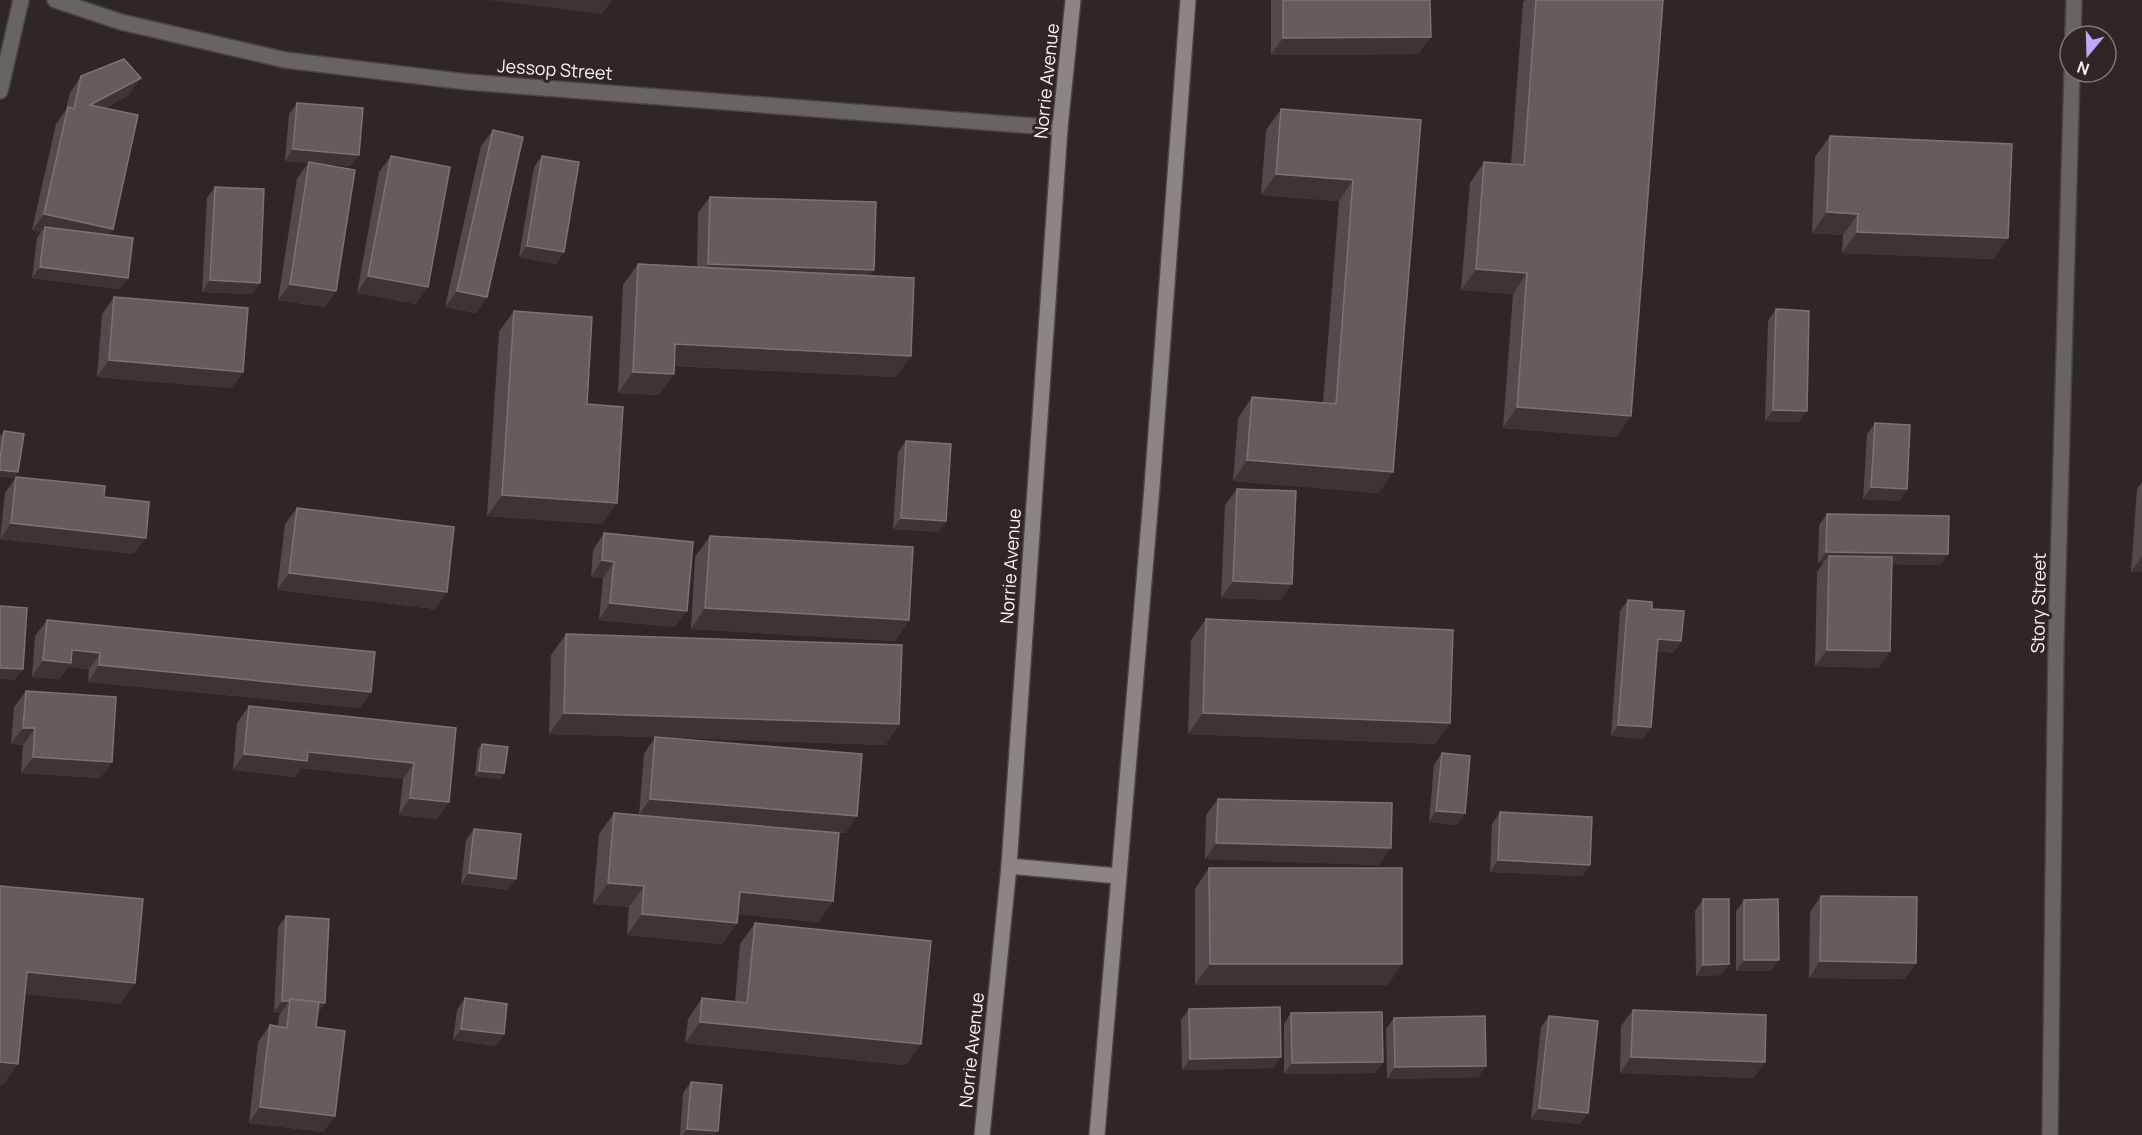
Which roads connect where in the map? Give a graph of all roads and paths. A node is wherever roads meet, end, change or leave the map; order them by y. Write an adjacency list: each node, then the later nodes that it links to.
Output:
1 (21, 0): 8 (street)
2 (55, 0): 9 (street, Jessop Street)
3 (1074, 0): 9 (main road, Norrie Avenue)
4 (1188, 0): 11 (main road)
5 (2074, 0): 6 (street)
6 (2073, 24)
7 (2072, 84): 14 (street, Story Street)
8 (0, 91)
9 (1060, 128): 10 (main road, Norrie Avenue)
10 (1009, 866): 11 (main road); 12 (main road, Norrie Avenue)
11 (1118, 876): 13 (main road)
12 (982, 1135)
13 (1097, 1135)
14 (2050, 1135)

